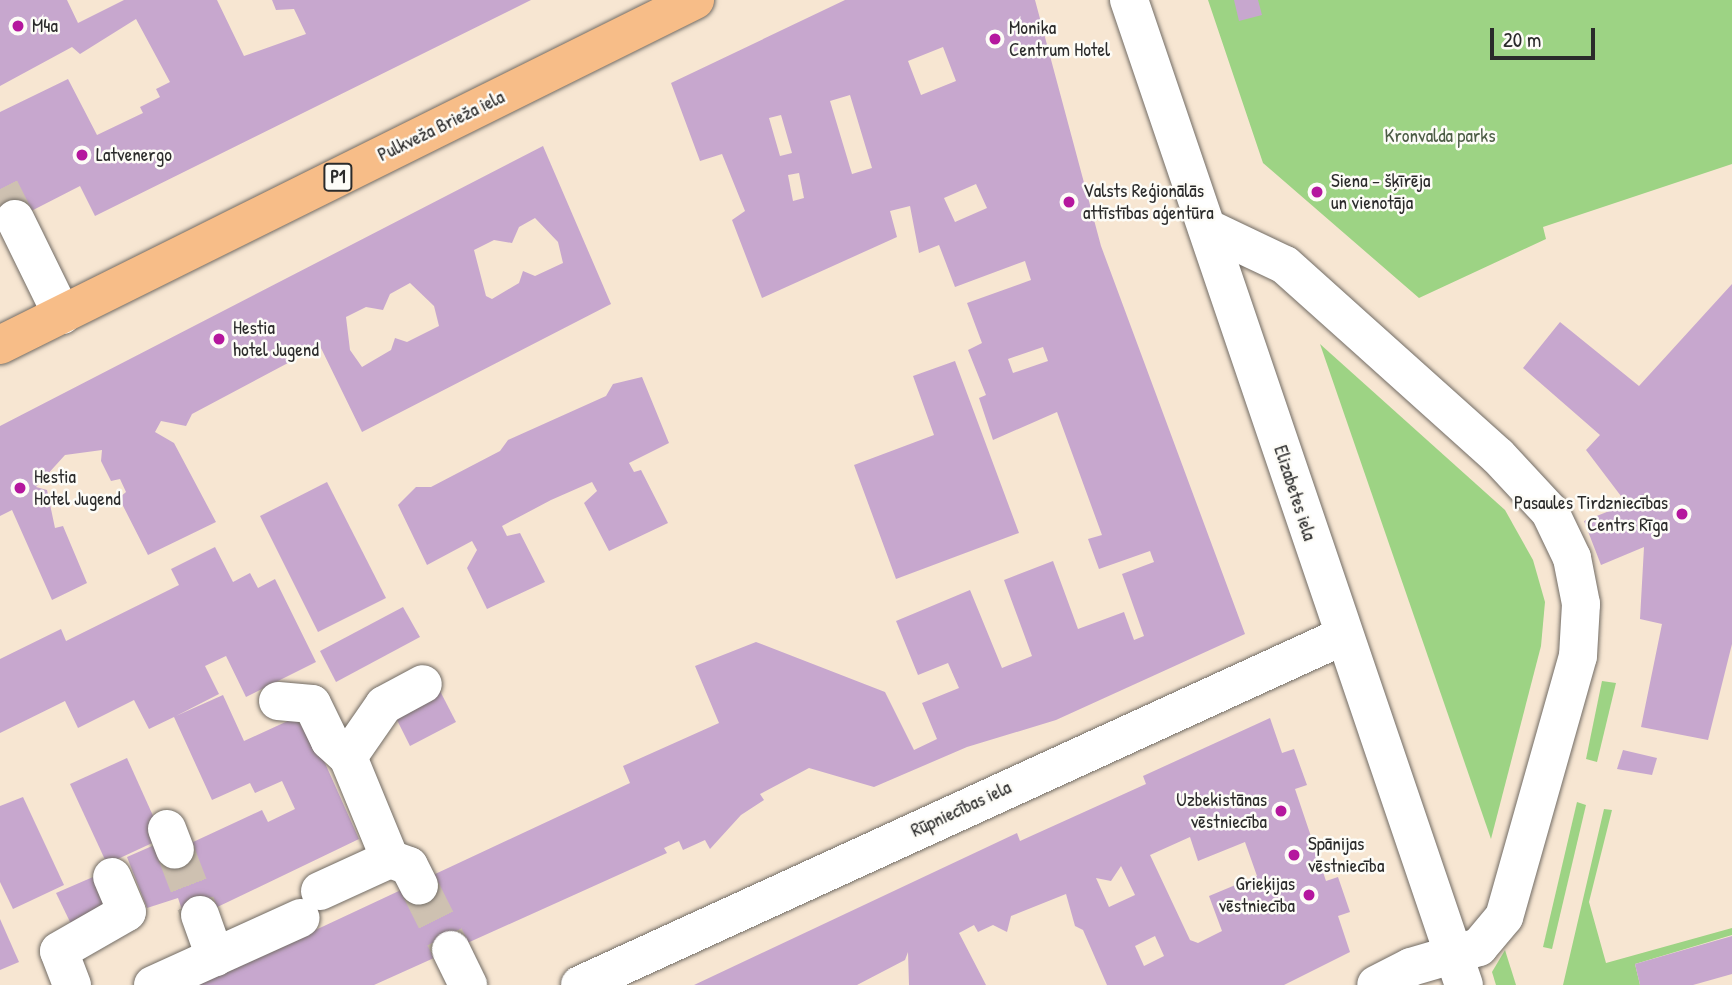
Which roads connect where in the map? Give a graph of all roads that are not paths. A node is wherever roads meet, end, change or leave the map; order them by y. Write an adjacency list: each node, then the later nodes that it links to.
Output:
1 (695, 0): 5 (main road, Pulkveža Brieža iela / P1)
2 (1129, 0): 4 (street, Elizabetes iela)
3 (15, 219): 5 (street)
4 (1207, 228): 7 (street, Elizabetes iela); 17 (street)
5 (62, 314): 6 (main road, Pulkveža Brieža iela / P1)
6 (0, 345)
7 (1343, 636): 17 (street, Elizabetes iela); 21 (street, Rūpniecības iela)
8 (423, 684): 10 (street)
9 (278, 701): 10 (street)
10 (348, 757): 11 (street)
11 (390, 859): 13 (street); 16 (street)
12 (112, 877): 18 (street)
13 (419, 887)
14 (200, 915): 16 (street)
15 (452, 950): 20 (street)
16 (215, 957): 19 (street)
17 (1459, 970): 22 (street)
18 (72, 985)
19 (153, 985)
20 (468, 985)
21 (580, 985)
22 (1376, 985)

